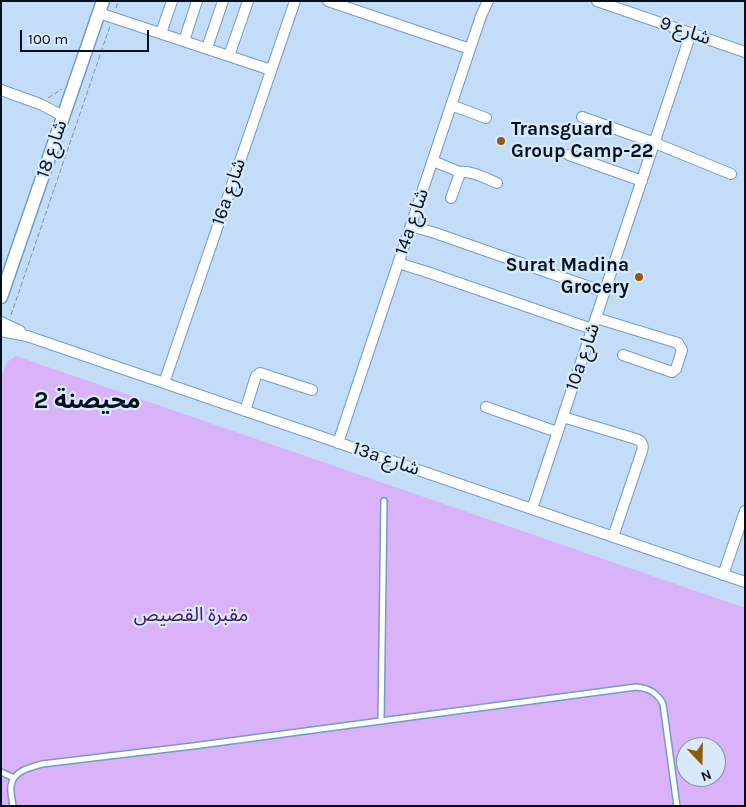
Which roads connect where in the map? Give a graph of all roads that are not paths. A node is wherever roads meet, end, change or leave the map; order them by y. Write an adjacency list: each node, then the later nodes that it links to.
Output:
1 (172, 1): 10 (street)
2 (197, 1): 12 (street)
3 (223, 1): 13 (street)
4 (248, 1): 16 (street)
5 (295, 1): 17 (street, 16a شارع)
6 (328, 1): 14 (street)
7 (488, 1): 14 (street, 14a شارع)
8 (597, 1): 11 (street, شارع 9)
9 (101, 7): 10 (street); 20 (street, شارع 18)
10 (161, 33): 12 (street)
11 (691, 34): 15 (street, شارع 9); 23 (street, 10a شارع)
12 (184, 40): 13 (street)
13 (207, 48): 16 (street)
14 (470, 50): 19 (street, 14a شارع)
15 (745, 52)
16 (229, 56): 17 (street)
17 (271, 70): 41 (street, 16a شارع)
18 (1, 90): 20 (street)
19 (451, 105): 22 (street); 25 (street, 14a شارع)
20 (64, 113): 34 (street, شارع 18)
21 (582, 117): 23 (street)
22 (486, 118)
23 (655, 143): 27 (street); 28 (street, 10a شارع)
24 (569, 154): 28 (street)
25 (433, 161): 26 (street); 31 (street, 14a شارع)
26 (458, 172): 29 (street); 30 (street)
27 (730, 174)
28 (642, 180): 33 (street, 10a شارع)
29 (497, 183)
30 (451, 198)
31 (411, 226): 32 (street, 14a شارع); 33 (street)
32 (398, 263): 37 (street); 47 (street, 14a شارع)
33 (604, 292): 35 (street, 10a شارع)
34 (1, 298)
35 (596, 318): 37 (street, 10a شارع); 40 (street)
36 (6, 320): 39 (street, 13a شارع)
37 (592, 329): 45 (street, 10a شارع)
38 (1, 331): 39 (street, 13a شارع)
39 (27, 336): 41 (street, 13a شارع)
40 (623, 356)
41 (164, 383): 44 (street, 13a شارع)
42 (312, 390): 44 (street)
43 (486, 406): 46 (street)
44 (245, 411): 47 (street, 13a شارع)
45 (562, 417): 46 (street, 10a شارع); 51 (street)
46 (558, 432): 49 (street, 10a شارع)
47 (338, 443): 49 (street, 13a شارع)
48 (384, 501): 54 (lane)
49 (532, 509): 51 (street, 13a شارع)
50 (745, 511): 52 (street)
51 (613, 537): 52 (street, 13a شارع)
52 (723, 575): 53 (street, 13a شارع)
53 (745, 582)
54 (381, 720): 56 (lane); 58 (lane)
55 (1, 772): 56 (lane)
56 (14, 778): 57 (lane)
57 (13, 806)
58 (678, 806)

